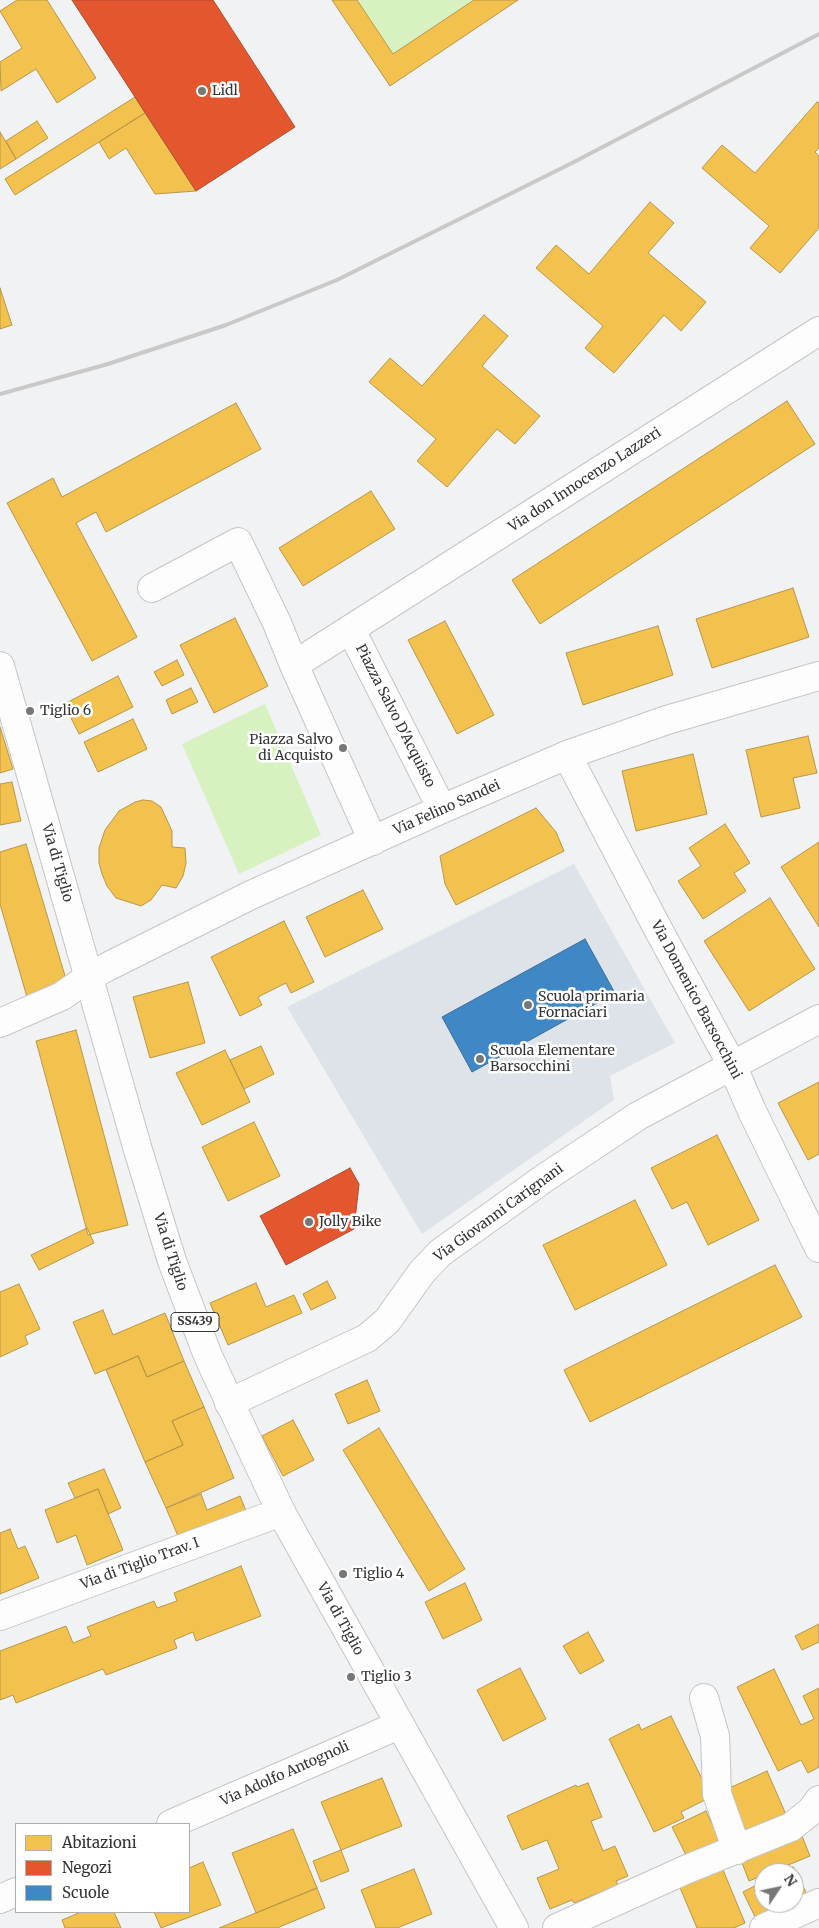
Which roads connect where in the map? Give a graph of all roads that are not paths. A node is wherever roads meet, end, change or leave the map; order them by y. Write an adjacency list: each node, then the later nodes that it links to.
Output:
1 (819, 331): 3 (street, Via don Innocenzo Lazzeri)
2 (152, 588): 4 (street)
3 (351, 630): 4 (street, Piazza Salvo D'Acquisto); 8 (street, Piazza Salvo D'Acquisto)
4 (294, 665): 9 (street)
5 (0, 666): 10 (street, Via di Tiglio / SS439)
6 (819, 676): 7 (street, Via Felino Sandei)
7 (567, 755): 8 (street, Via Felino Sandei); 13 (street, Via Domenico Barsocchini)
8 (442, 809): 9 (street, Via Felino Sandei)
9 (373, 840): 10 (street, Via Felino Sandei)
10 (89, 977): 12 (street, Via Felino Sandei); 15 (street, Via di Tiglio / SS439)
11 (819, 1019): 13 (street, Via Giovanni Carignani)
12 (0, 1023)
13 (732, 1065): 14 (street, Via Domenico Barsocchini); 15 (street, Via Giovanni Carignani)
14 (819, 1248)
15 (229, 1403): 16 (street, Via di Tiglio / SS439)
16 (281, 1512): 17 (street, Via di Tiglio Trav. I); 19 (street, Via di Tiglio / SS439)
17 (0, 1616)
18 (704, 1698): 22 (street)
19 (399, 1725): 21 (street, Via Adolfo Antognoli); 26 (street, Via di Tiglio / SS439)
20 (819, 1800): 22 (street)
21 (173, 1823)
22 (737, 1850): 27 (street)
23 (15, 1892): 24 (street)
24 (0, 1899)
25 (819, 1903): 28 (street)
26 (514, 1928)
27 (556, 1928)
28 (764, 1928)

